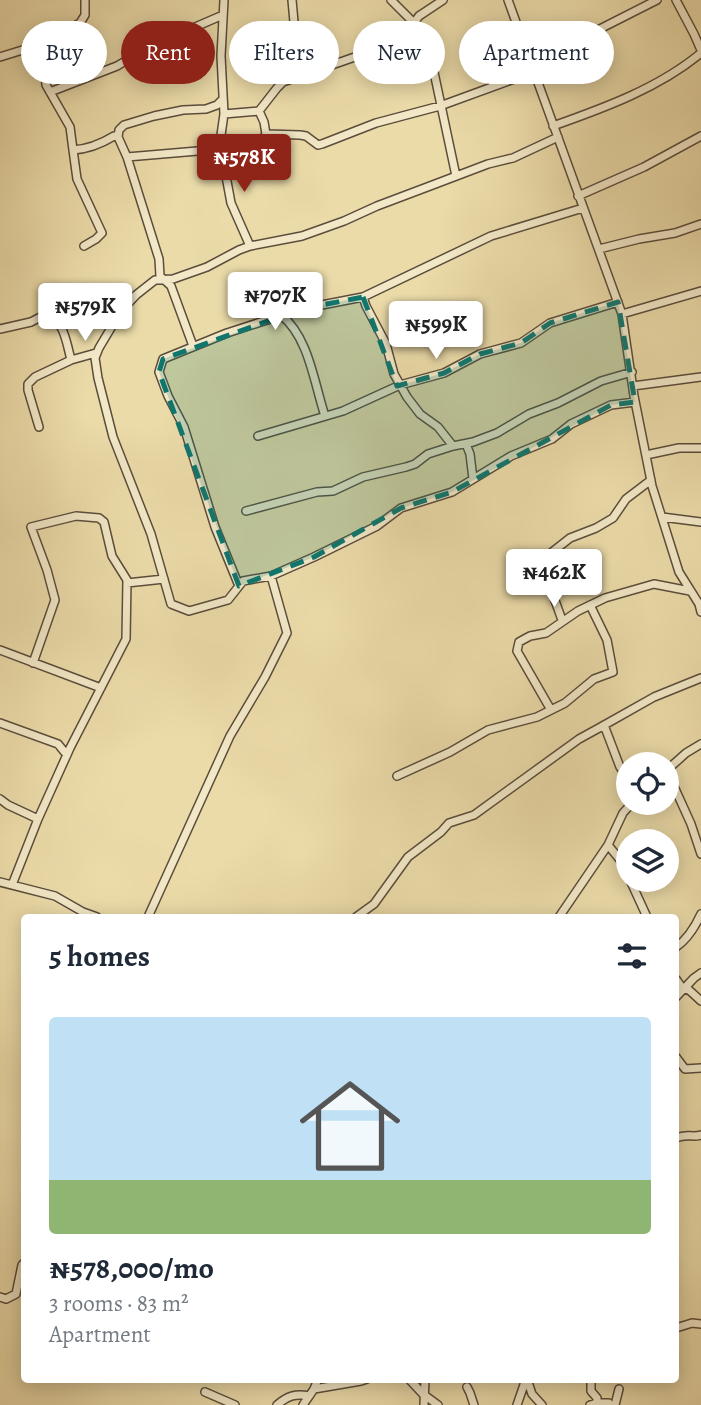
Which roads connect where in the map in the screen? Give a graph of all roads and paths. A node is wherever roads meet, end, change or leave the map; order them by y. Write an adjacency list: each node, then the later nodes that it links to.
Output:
1 (85, 0): 10 (street)
2 (224, 0): 9 (street)
3 (292, 0): 11 (street)
4 (391, 0): 12 (street)
5 (443, 0): 13 (street)
6 (508, 0): 14 (street)
7 (657, 0): 15 (street)
8 (676, 0): 17 (street)
9 (223, 15): 24 (street); 25 (street)
10 (81, 21)
11 (294, 21)
12 (412, 21)
13 (416, 21)
14 (515, 21)
15 (614, 22)
16 (21, 50): 18 (street)
17 (701, 51): 29 (street)
18 (0, 57)
19 (46, 84): 24 (street)
20 (280, 84): 27 (street)
21 (436, 84): 26 (street)
22 (500, 84): 26 (street)
23 (537, 84): 29 (street)
24 (50, 92): 34 (street)
25 (223, 99): 28 (street); 32 (street)
26 (440, 106): 30 (street); 37 (street)
27 (259, 111): 28 (street); 30 (street)
28 (225, 114): 35 (street)
29 (553, 126): 33 (street)
30 (266, 134): 35 (street)
31 (701, 136): 38 (street)
32 (118, 137): 34 (street); 36 (street)
33 (558, 137): 37 (street); 38 (street)
34 (74, 150): 41 (street)
35 (222, 152): 36 (street); 42 (street)
36 (127, 157): 44 (street)
37 (456, 176): 42 (street)
38 (578, 196): 39 (street)
39 (583, 208): 43 (street); 46 (street)
40 (701, 224): 43 (street)
41 (84, 246)
42 (250, 246): 44 (street)
43 (599, 250): 47 (street)
44 (165, 281): 51 (street); 52 (street)
45 (701, 291): 48 (street)
46 (363, 297): 49 (street); 56 (street)
47 (618, 302): 48 (street); 56 (street)
48 (622, 314): 54 (street)
49 (281, 315): 51 (street); 59 (street)
50 (0, 329): 53 (street)
51 (193, 346): 74 (street)
52 (96, 353): 53 (street); 72 (street)
53 (71, 360): 60 (street)
54 (632, 372): 57 (street); 62 (street)
55 (701, 377): 57 (street)
56 (400, 385): 59 (street); 63 (street)
57 (633, 386): 58 (street)
58 (635, 402): 65 (street); 66 (street)
59 (325, 416): 61 (street)
60 (39, 426)
61 (258, 436)
62 (466, 444): 63 (street); 66 (street)
63 (453, 446): 68 (street)
64 (701, 448): 65 (street)
65 (646, 455): 67 (street)
66 (473, 479): 71 (street)
67 (651, 480): 69 (street); 78 (street)
68 (246, 511)
69 (662, 517): 70 (street); 75 (street)
70 (701, 522)
71 (271, 576): 74 (street); 102 (street)
72 (164, 579): 73 (street); 74 (street)
73 (127, 583): 80 (street); 82 (street)
74 (239, 586)
75 (695, 593): 76 (street); 77 (street)
76 (590, 606): 78 (street); 83 (street)
77 (701, 612)
78 (562, 620): 83 (street)
79 (0, 650): 80 (street)
80 (33, 663): 82 (street)
81 (701, 678): 85 (street)
82 (101, 688): 87 (street)
83 (551, 710): 90 (street)
84 (0, 723): 87 (street)
85 (604, 725): 88 (street); 103 (street)
86 (701, 744): 89 (street)
87 (67, 755): 94 (street)
88 (616, 756)
89 (679, 759)
90 (397, 776)
91 (679, 797): 96 (street)
92 (0, 799): 94 (street)
93 (622, 815): 95 (street)
94 (38, 819): 99 (street)
95 (608, 845): 97 (street); 104 (street)
96 (701, 854)
97 (616, 855)
98 (0, 882): 99 (street)
99 (12, 885): 101 (street)
100 (635, 892): 105 (street)
101 (89, 914)
102 (149, 914)
103 (360, 914)
104 (561, 914)
105 (646, 914)
106 (701, 914): 107 (street)
107 (679, 945)
108 (701, 973): 110 (street)
109 (679, 983): 110 (street)
110 (683, 989): 111 (street); 112 (street)
111 (679, 994)
112 (701, 1001)
113 (679, 1061): 114 (street)
114 (701, 1068)
115 (701, 1135): 116 (street)
116 (679, 1137)
117 (21, 1270): 118 (street)
118 (0, 1297)
119 (701, 1324): 120 (street)
120 (679, 1327)
121 (316, 1383): 131 (street)
122 (352, 1383): 131 (street)
123 (413, 1383): 132 (street)
124 (424, 1383): 132 (street)
125 (525, 1383): 140 (street)
126 (529, 1383): 141 (street)
127 (591, 1383): 133 (street)
128 (467, 1387): 139 (street)
129 (619, 1389): 142 (street)
130 (205, 1392): 134 (street)
131 (312, 1392): 135 (street); 136 (street)
132 (423, 1394): 137 (street); 138 (street)
133 (594, 1404): 142 (street)
134 (235, 1405)
135 (277, 1405)
136 (303, 1405)
137 (424, 1405)
138 (438, 1405)
139 (474, 1405)
140 (517, 1405)
141 (542, 1405)
142 (613, 1405)

